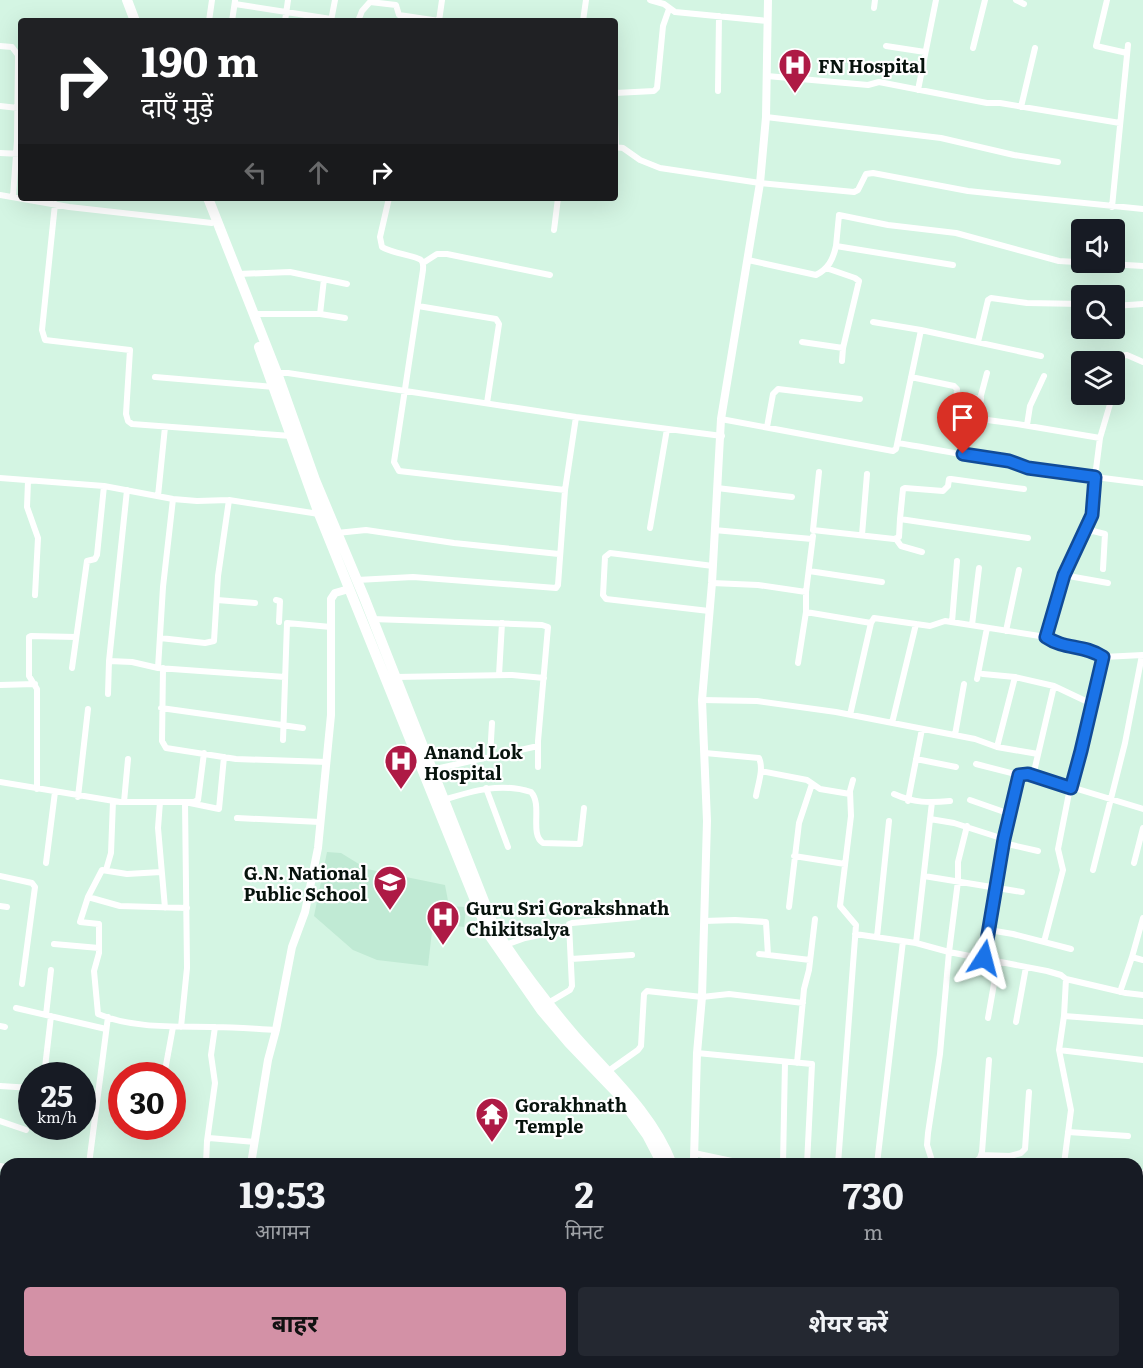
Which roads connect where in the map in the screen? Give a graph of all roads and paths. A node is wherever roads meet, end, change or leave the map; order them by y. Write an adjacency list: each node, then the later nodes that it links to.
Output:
1 (127, 0): 23 (main road)
2 (134, 0): 24 (main road)
3 (212, 0): 25 (street)
4 (288, 0): 21 (street)
5 (335, 0): 29 (street)
6 (442, 0): 32 (street)
7 (580, 0): 8 (street)
8 (586, 0): 9 (street); 33 (street)
9 (592, 0)
10 (650, 0): 20 (street)
11 (768, 0): 34 (street)
12 (875, 0): 19 (street)
13 (936, 0): 40 (street)
14 (985, 0): 38 (street)
15 (1016, 0): 18 (street)
16 (1107, 0): 41 (street)
17 (235, 2): 21 (street); 26 (street)
18 (1024, 4)
19 (874, 8)
20 (669, 9): 22 (street); 46 (street)
21 (286, 11): 27 (street); 28 (street)
22 (719, 16): 34 (street); 45 (street)
23 (134, 18)
24 (141, 18)
25 (209, 18)
26 (232, 18)
27 (285, 18)
28 (321, 18)
29 (331, 18)
30 (359, 18): 31 (street)
31 (419, 18)
32 (439, 18)
33 (583, 18)
34 (768, 21): 43 (street)
35 (1128, 45): 41 (street)
36 (0, 46): 42 (street)
37 (886, 46): 40 (street)
38 (973, 48)
39 (1035, 48): 48 (street)
40 (925, 52): 44 (street)
41 (1127, 53): 51 (street)
42 (18, 62)
43 (767, 76): 44 (street); 50 (street)
44 (918, 90): 48 (street)
45 (718, 91)
46 (618, 93)
47 (0, 106): 49 (street)
48 (1021, 106): 51 (street)
49 (18, 108)
50 (766, 117): 56 (street); 57 (street)
51 (1120, 123): 67 (street)
52 (618, 147): 57 (street)
53 (0, 153): 54 (street)
54 (18, 154)
55 (18, 161): 59 (street)
56 (1058, 162)
57 (760, 183): 67 (street); 72 (street)
58 (0, 195): 59 (street)
59 (13, 197): 60 (street)
60 (18, 198)
61 (37, 201): 66 (street)
62 (204, 201): 69 (main road)
63 (209, 201): 77 (main road)
64 (388, 201): 73 (street)
65 (558, 201): 70 (street)
66 (55, 204): 69 (street); 113 (street)
67 (1112, 207): 68 (street)
68 (1143, 209)
69 (212, 223): 98 (main road)
70 (554, 230)
71 (836, 246): 74 (street); 75 (street); 76 (street)
72 (748, 260): 76 (street); 110 (street)
73 (423, 263): 78 (street); 84 (street)
74 (953, 265)
75 (1143, 267)
76 (826, 268): 92 (street)
77 (238, 274): 79 (street); 85 (main road)
78 (550, 275)
79 (324, 279): 80 (street); 86 (street)
80 (347, 284)
81 (1071, 304): 91 (street)
82 (1143, 304): 83 (street)
83 (1125, 305)
84 (418, 306): 103 (street); 107 (street)
85 (253, 314): 86 (street); 98 (main road)
86 (320, 314): 87 (street)
87 (345, 318)
88 (873, 322): 89 (street)
89 (921, 330): 91 (street); 101 (street)
90 (802, 342): 92 (street)
91 (978, 342): 94 (street)
92 (843, 348): 95 (street)
93 (1125, 355): 96 (street)
94 (1041, 357)
95 (842, 361)
96 (1143, 362)
97 (987, 373): 105 (street)
98 (273, 374): 102 (main road); 103 (street); 140 (main road)
99 (1044, 376): 112 (street)
100 (154, 377): 102 (street)
101 (911, 377): 104 (street); 119 (street)
102 (274, 387): 116 (main road)
103 (405, 391): 107 (street); 130 (street)
104 (958, 394): 105 (street); 111 (street)
105 (981, 398): 111 (street)
106 (860, 399): 114 (street)
107 (487, 403): 109 (street)
108 (1110, 405): 118 (street)
109 (576, 417): 115 (street); 130 (street)
110 (721, 419): 114 (street); 117 (street)
111 (979, 419): 112 (street)
112 (1027, 425): 118 (street)
113 (165, 427): 116 (street); 131 (street)
114 (767, 427): 119 (street)
115 (667, 429): 117 (street); 137 (street)
116 (291, 436): 135 (main road)
117 (722, 436): 127 (street)
118 (1100, 438): 122 (street)
119 (898, 443): 122 (street)
120 (819, 472): 139 (street)
121 (867, 474): 141 (street)
122 (1095, 477): 125 (street); 142 (street)
123 (0, 478): 124 (street)
124 (28, 481): 126 (street); 161 (street)
125 (1143, 483)
126 (104, 486): 129 (street); 179 (street)
127 (717, 488): 132 (street); 138 (street)
128 (1024, 489): 136 (street)
129 (127, 490): 131 (street); 184 (street)
130 (565, 490): 147 (street)
131 (158, 496): 133 (street)
132 (792, 497)
133 (173, 499): 134 (street); 181 (street)
134 (229, 500): 135 (street); 162 (street)
135 (319, 514): 159 (main road)
136 (900, 519): 143 (street); 145 (street)
137 (650, 528)
138 (714, 530): 144 (street); 149 (street)
139 (813, 530): 141 (street); 144 (street)
140 (337, 533): 147 (street); 155 (main road)
141 (862, 535): 145 (street)
142 (1084, 535): 151 (street); 154 (street)
143 (1028, 538)
144 (812, 539): 153 (street)
145 (896, 539): 146 (street)
146 (922, 552)
147 (560, 554): 155 (street)
148 (957, 561): 170 (street)
149 (713, 566): 157 (street); 165 (street)
150 (979, 568): 175 (street)
151 (1103, 569)
152 (1020, 570): 178 (street)
153 (809, 571): 156 (street); 160 (street)
154 (1064, 575): 158 (street); 180 (street)
155 (357, 580): 167 (main road)
156 (882, 582)
157 (712, 583): 160 (street); 165 (street)
158 (1108, 584)
159 (349, 589): 176 (street); 348 (main road)
160 (806, 592): 166 (street)
161 (35, 595)
162 (217, 600): 164 (street); 181 (street)
163 (276, 600): 169 (street)
164 (255, 603)
165 (709, 611): 200 (street)
166 (806, 612): 173 (street); 185 (street)
167 (372, 619): 172 (street); 191 (main road)
168 (270, 621): 169 (street)
169 (279, 622): 171 (street)
170 (952, 622): 174 (street); 175 (street)
171 (287, 623): 176 (street); 190 (street)
172 (502, 623): 189 (street); 193 (street)
173 (871, 623): 174 (street); 204 (street)
174 (916, 624): 206 (street)
175 (972, 625): 177 (street)
176 (331, 627): 221 (street)
177 (987, 628): 178 (street); 194 (street)
178 (1006, 631): 180 (street)
179 (76, 637): 186 (street); 195 (street)
180 (1046, 637): 183 (street)
181 (160, 638): 187 (street)
182 (1143, 655): 183 (street); 240 (street)
183 (1103, 657): 201 (street)
184 (109, 661): 187 (street); 199 (street)
185 (798, 663)
186 (72, 668)
187 (160, 668): 190 (street); 202 (street)
188 (983, 674): 192 (street)
189 (499, 675): 191 (street); 193 (street)
190 (285, 677): 207 (street)
191 (395, 677): 225 (main road)
192 (1015, 677): 198 (street); 213 (street)
193 (544, 678): 212 (street)
194 (977, 679)
195 (35, 684): 197 (street); 234 (street)
196 (964, 684): 210 (street)
197 (0, 685)
198 (1054, 686): 201 (street); 216 (street)
199 (108, 694)
200 (702, 700): 204 (street); 215 (street)
201 (1092, 704): 233 (street)
202 (161, 708): 207 (street); 214 (street)
203 (88, 709): 238 (street)
204 (850, 715): 206 (street)
205 (492, 723): 218 (street)
206 (892, 723): 209 (street)
207 (284, 727): 208 (street); 211 (street)
208 (303, 728)
209 (922, 729): 210 (street); 220 (street)
210 (955, 735): 213 (street)
211 (284, 740)
212 (538, 746): 218 (street); 224 (street)
213 (997, 747): 216 (street)
214 (204, 753): 217 (street); 248 (street)
215 (705, 753): 226 (street); 281 (street)
216 (1038, 754): 228 (street)
217 (224, 757): 221 (street); 248 (street)
218 (490, 757): 225 (street)
219 (128, 759): 246 (street)
220 (916, 759): 223 (street); 244 (street)
221 (327, 762): 256 (street)
222 (976, 765): 227 (street)
223 (956, 767)
224 (538, 768)
225 (431, 770): 241 (main road)
226 (761, 771): 231 (street); 239 (street)
227 (1019, 775): 228 (street); 252 (street)
228 (1033, 776): 233 (street)
229 (853, 780): 236 (street)
230 (0, 782): 234 (street)
231 (812, 784): 236 (street); 262 (street)
232 (486, 788): 241 (street); 250 (street); 260 (street)
233 (1071, 788): 240 (street); 287 (street)
234 (37, 789): 235 (street)
235 (55, 792): 238 (street); 263 (street)
236 (850, 794): 264 (street)
237 (894, 794): 244 (street)
238 (78, 796): 243 (street)
239 (756, 796)
240 (1110, 799): 251 (street); 267 (street)
241 (443, 800): 290 (main road)
242 (970, 800): 252 (street)
243 (113, 801): 246 (street); 266 (street)
244 (908, 801): 249 (street)
245 (951, 801): 249 (street)
246 (124, 802): 247 (street)
247 (160, 802): 248 (street); 268 (street)
248 (185, 802): 277 (street)
249 (932, 802): 254 (street)
250 (584, 808)
251 (1143, 809)
252 (1010, 814): 259 (street)
253 (237, 818): 256 (street)
254 (930, 819): 257 (street); 270 (street)
255 (889, 821): 285 (street)
256 (320, 822): 323 (street)
257 (967, 826): 259 (street); 271 (street)
258 (1143, 828): 265 (street)
259 (1003, 841): 261 (street); 272 (street)
260 (508, 847)
261 (1038, 851)
262 (794, 856): 264 (street); 275 (street)
263 (46, 862)
264 (845, 864): 284 (street)
265 (1134, 864)
266 (106, 870): 268 (street); 274 (street)
267 (1093, 870)
268 (161, 872): 276 (street)
269 (0, 876): 306 (street)
270 (924, 876): 271 (street); 288 (street)
271 (958, 881): 272 (street); 293 (street)
272 (995, 889): 273 (street); 283 (street)
273 (1022, 892)
274 (88, 897): 276 (street); 291 (street)
275 (789, 907)
276 (165, 908): 277 (street)
277 (187, 908): 320 (street)
278 (638, 917): 282 (street)
279 (1143, 918): 297 (street)
280 (815, 919): 300 (street)
281 (704, 921): 296 (street); 309 (street)
282 (568, 928): 290 (street); 299 (street)
283 (988, 930): 287 (street); 298 (street)
284 (855, 934): 285 (street); 354 (street)
285 (877, 937): 286 (street)
286 (903, 941): 288 (street); 355 (street)
287 (1044, 942): 292 (street)
288 (916, 943): 293 (street)
289 (54, 944): 291 (street)
290 (505, 945): 311 (main road)
291 (99, 948): 315 (street)
292 (1071, 949)
293 (949, 952): 298 (street); 356 (street)
294 (759, 954): 296 (street)
295 (632, 955): 299 (street)
296 (768, 955): 300 (street)
297 (1132, 957): 301 (street); 307 (street)
298 (984, 958): 302 (street)
299 (571, 959): 311 (street)
300 (810, 960): 310 (street)
301 (1143, 960)
302 (998, 961): 303 (street); 316 (street)
303 (1026, 967): 305 (street); 317 (street)
304 (51, 970): 313 (street)
305 (1066, 979): 307 (street); 314 (street)
306 (22, 984)
307 (1120, 992): 308 (street)
308 (1143, 995)
309 (702, 997): 310 (street); 325 (street); 332 (street)
310 (803, 1003): 331 (street)
311 (548, 1004): 332 (main road)
312 (16, 1008): 313 (street)
313 (48, 1016): 322 (street); 328 (street)
314 (1065, 1016): 318 (street); 324 (street)
315 (108, 1017): 319 (street); 322 (street)
316 (988, 1018)
317 (1016, 1022)
318 (1143, 1022)
319 (173, 1027): 320 (street); 329 (street)
320 (181, 1027): 321 (street)
321 (215, 1027): 323 (street); 340 (street)
322 (106, 1029): 345 (street)
323 (276, 1030): 341 (street)
324 (1059, 1050): 327 (street); 338 (street)
325 (697, 1053): 330 (street); 342 (street)
326 (989, 1060): 343 (street)
327 (1143, 1060)
328 (45, 1062)
329 (167, 1062)
330 (785, 1062): 331 (street); 352 (street)
331 (797, 1063): 353 (street)
332 (607, 1072): 349 (main road)
333 (0, 1086): 334 (street)
334 (18, 1087)
335 (1029, 1092): 344 (street)
336 (0, 1121): 337 (street)
337 (18, 1127)
338 (1068, 1132): 339 (street); 358 (street)
339 (1128, 1136)
340 (207, 1141): 341 (street); 346 (street)
341 (255, 1142): 347 (street)
342 (694, 1153): 350 (street); 351 (street)
343 (981, 1155): 344 (street); 357 (street)
344 (1010, 1156)
345 (90, 1158)
346 (206, 1158)
347 (252, 1158)
348 (659, 1158)
349 (669, 1158)
350 (693, 1158)
351 (718, 1158)
352 (783, 1158)
353 (807, 1158)
354 (838, 1158)
355 (878, 1158)
356 (931, 1158)
357 (978, 1158)
358 (1065, 1158)

